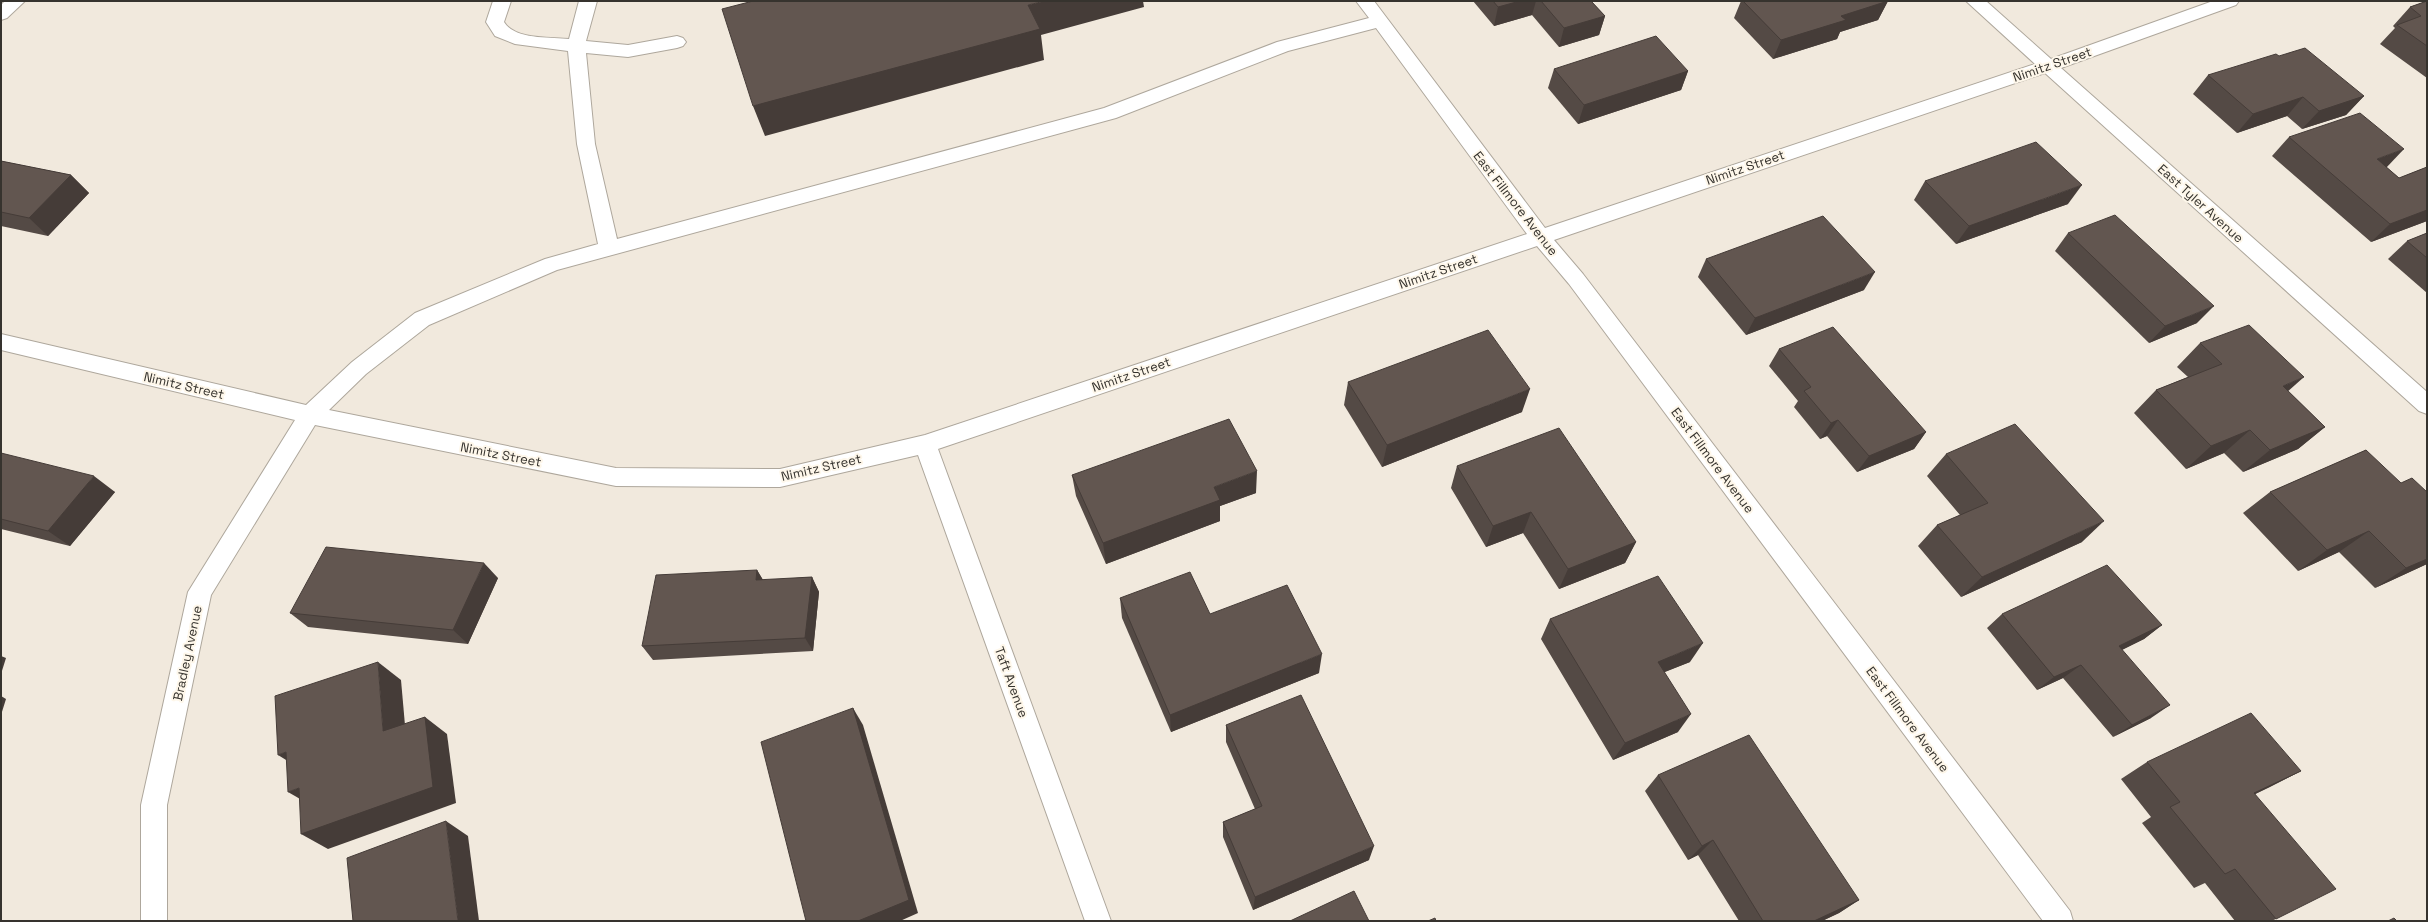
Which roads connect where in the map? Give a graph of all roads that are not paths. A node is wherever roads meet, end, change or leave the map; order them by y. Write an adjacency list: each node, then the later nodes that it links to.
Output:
1 (16, 1): 7 (street)
2 (502, 1): 10 (street)
3 (588, 1): 10 (street)
4 (1365, 1): 8 (street, East Fillmore Avenue)
5 (1975, 1): 11 (street, East Tyler Avenue)
6 (2230, 1): 11 (street, Nimitz Street)
7 (1, 14)
8 (1380, 21): 12 (street, East Fillmore Avenue); 13 (street, Bradley Avenue)
9 (677, 42): 10 (street)
10 (576, 44): 13 (street)
11 (2048, 66): 12 (street, Nimitz Street); 15 (street, East Tyler Avenue)
12 (1540, 236): 17 (street, Nimitz Street); 20 (street, East Fillmore Avenue)
13 (609, 249): 16 (street, Bradley Avenue)
14 (1, 342): 16 (street, Nimitz Street)
15 (2427, 405)
16 (310, 415): 17 (street, Nimitz Street); 18 (street, Bradley Avenue)
17 (925, 444): 19 (street, Taft Avenue)
18 (154, 921)
19 (1098, 921)
20 (2060, 921)

